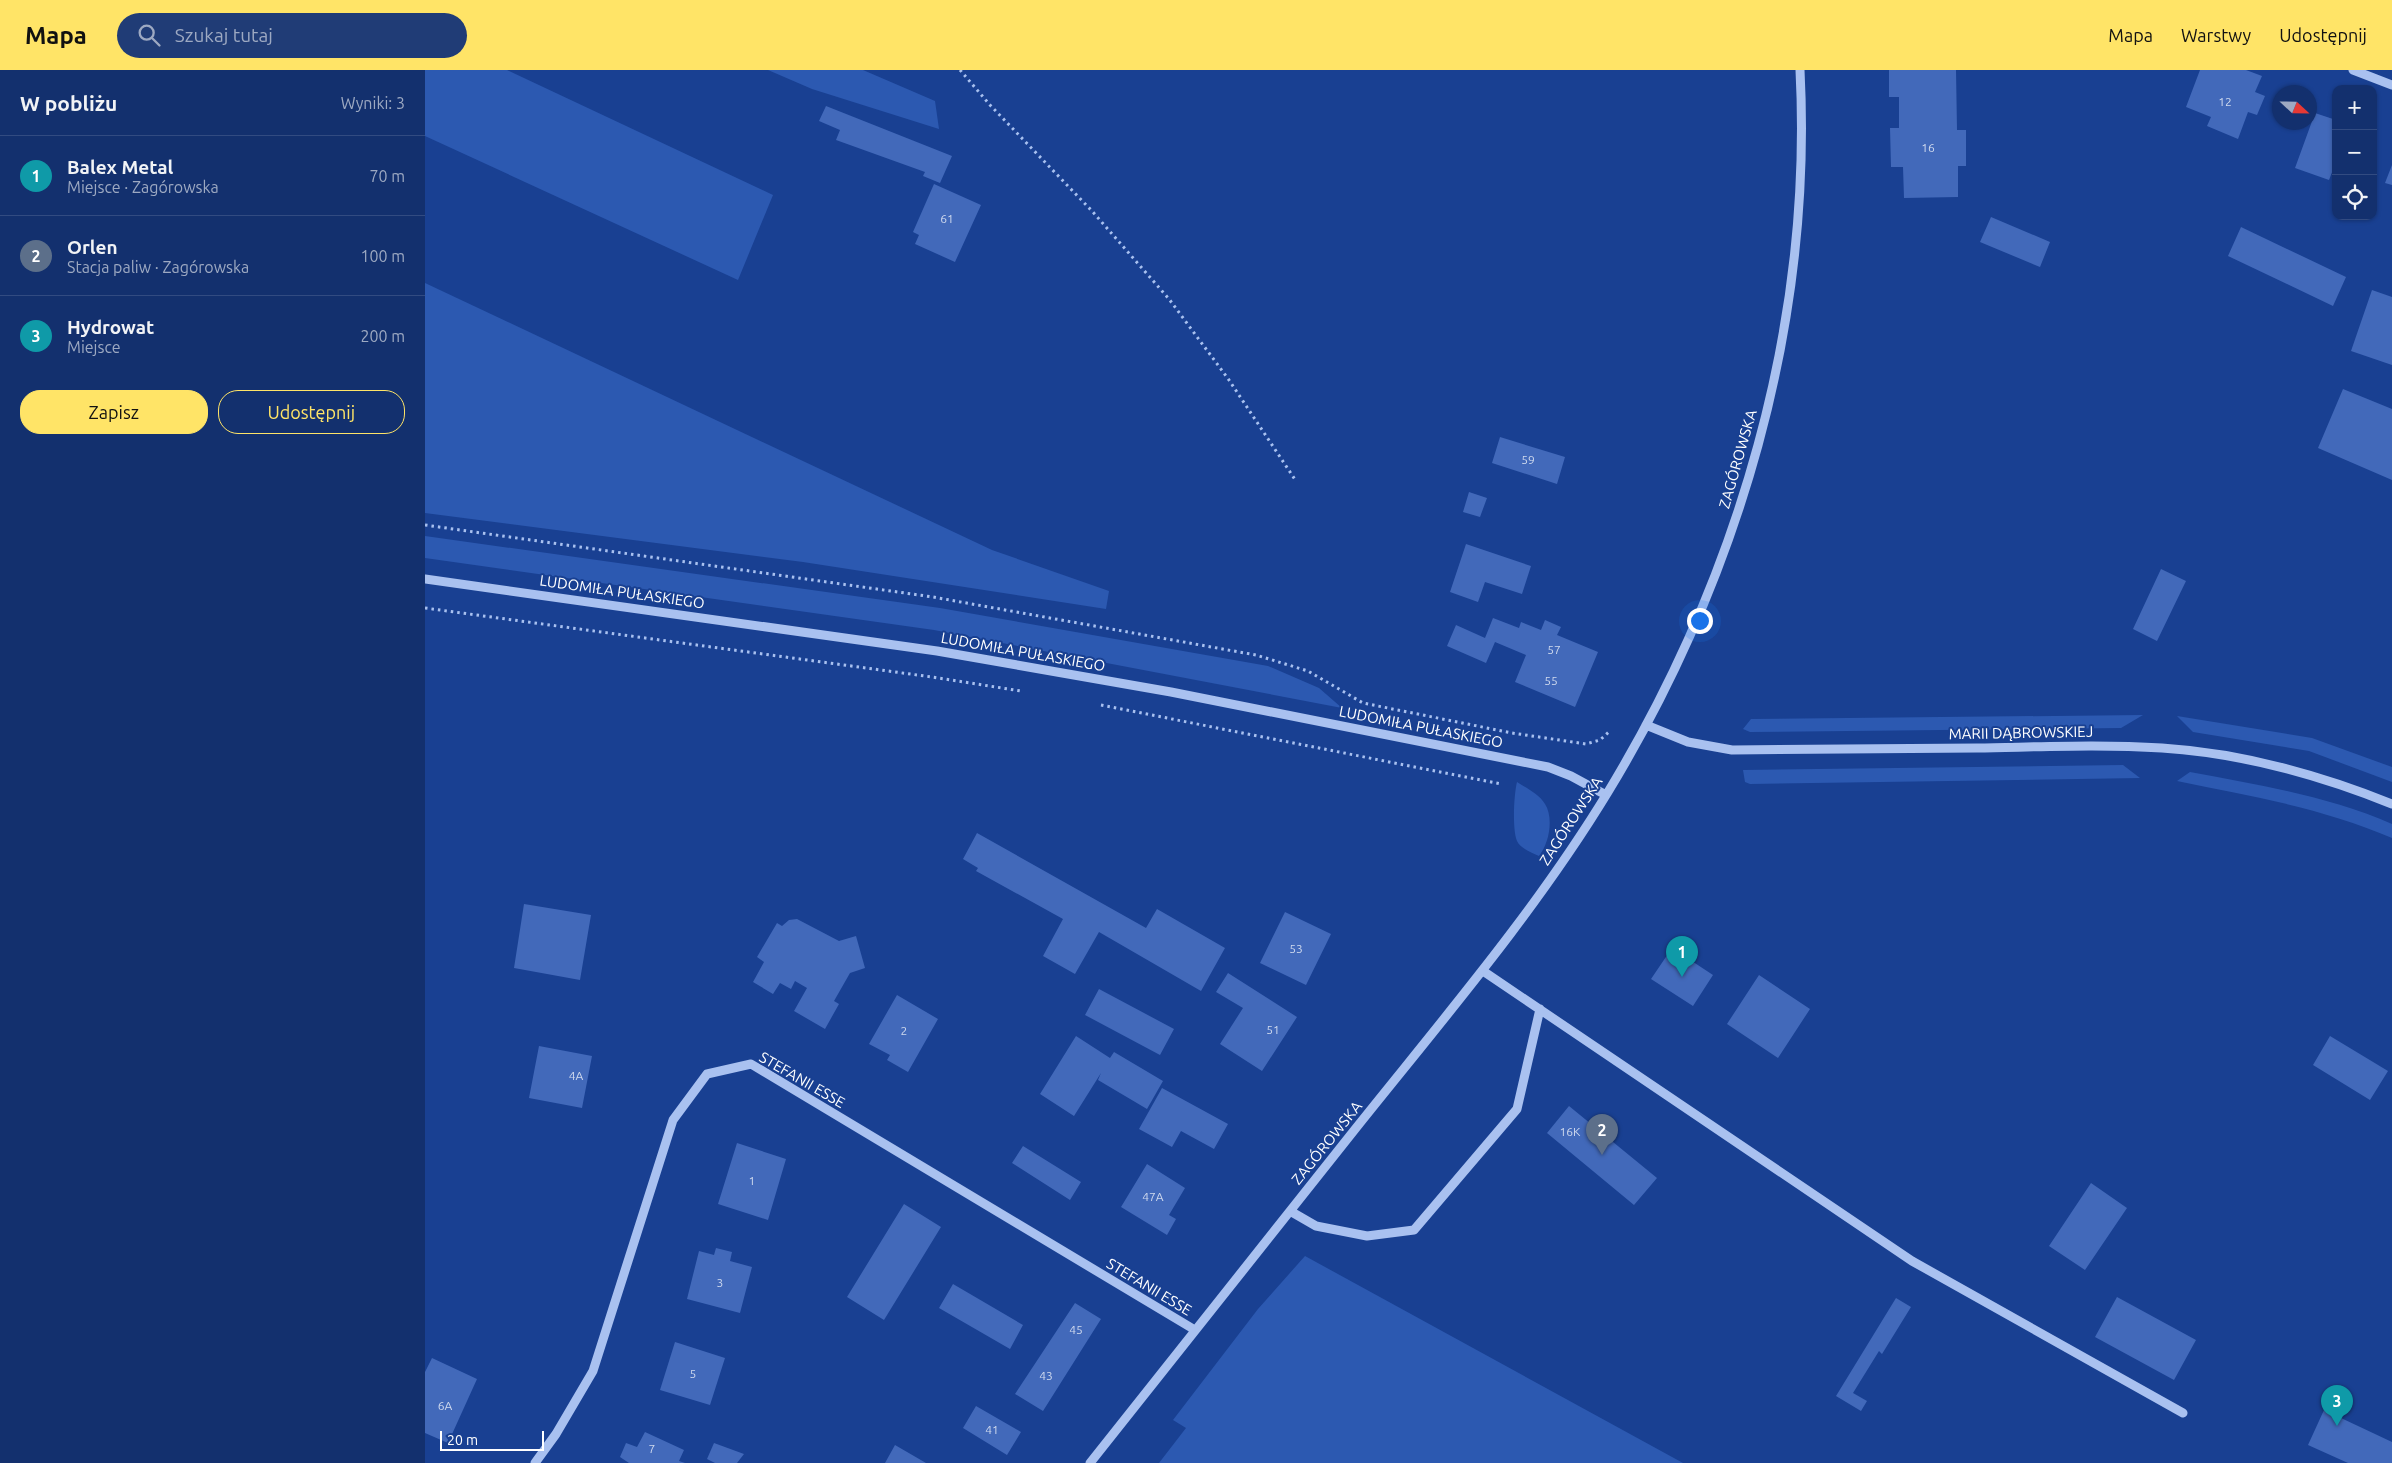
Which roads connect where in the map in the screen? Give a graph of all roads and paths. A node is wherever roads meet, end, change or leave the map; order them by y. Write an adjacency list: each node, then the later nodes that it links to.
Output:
1 (960, 70): 5 (path)
2 (1800, 70): 11 (street, ZAGÓROWSKA)
3 (2353, 70): 4 (street)
4 (2392, 85)
5 (1295, 481)
6 (425, 525): 12 (path)
7 (425, 579): 14 (street, LUDOMIŁA PUŁASKIEGO)
8 (425, 608): 9 (path)
9 (1031, 693)
10 (1100, 705): 13 (path)
11 (1646, 724): 14 (street, ZAGÓROWSKA); 15 (street, MARII DĄBROWSKIEJ)
12 (1610, 731)
13 (1501, 784)
14 (1606, 795): 16 (street, ZAGÓROWSKA)
15 (2392, 804)
16 (1483, 971): 17 (street); 18 (street, ZAGÓROWSKA)
17 (1541, 1010): 18 (street); 20 (street)
18 (1290, 1211): 19 (street, ZAGÓROWSKA)
19 (1195, 1330): 21 (street, STEFANII ESSE); 22 (street, ZAGÓROWSKA)
20 (2183, 1413)
21 (535, 1463)
22 (1090, 1463)

